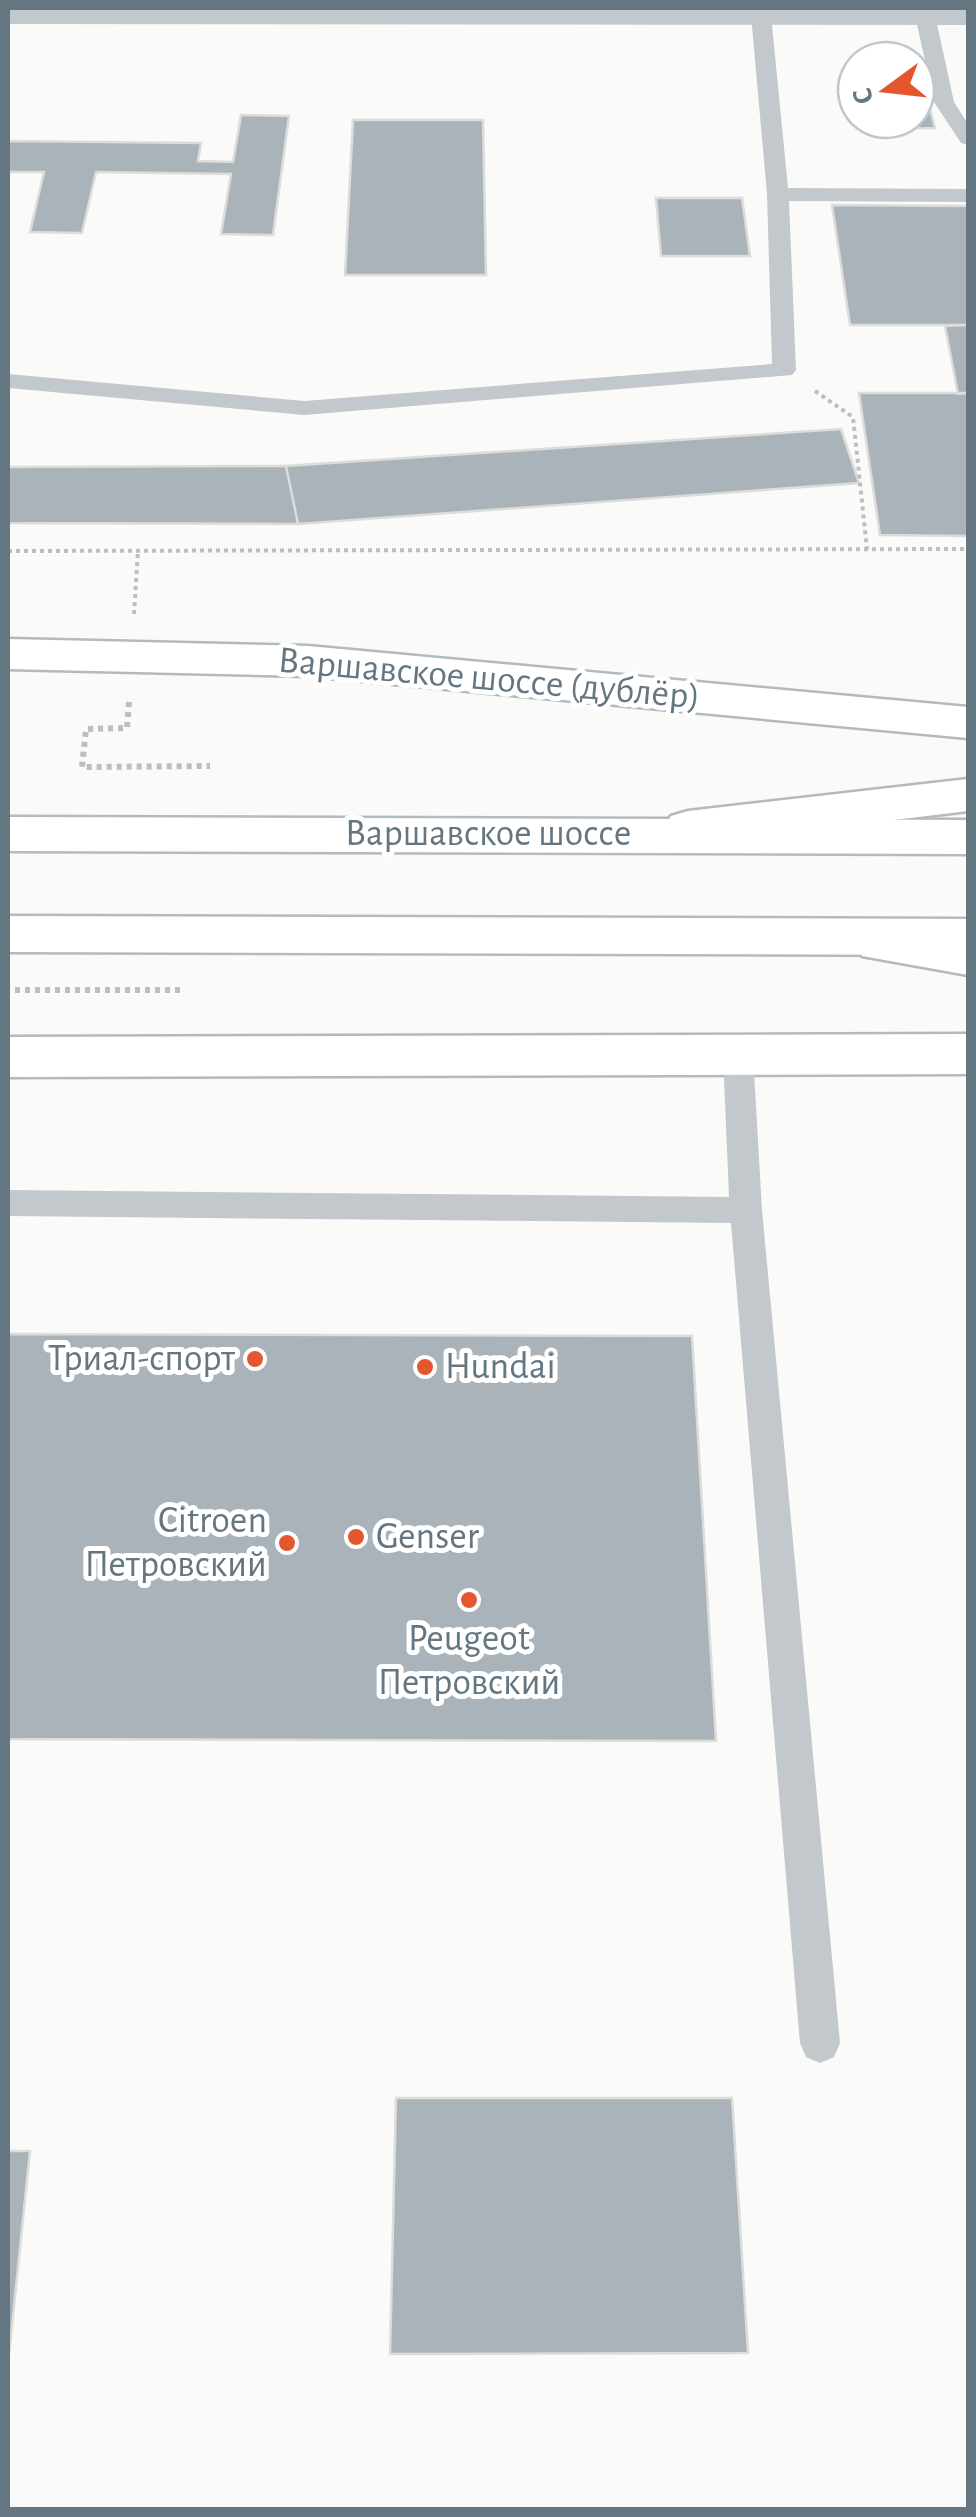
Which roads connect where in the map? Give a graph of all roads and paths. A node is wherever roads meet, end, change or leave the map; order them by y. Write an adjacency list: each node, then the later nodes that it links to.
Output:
1 (108, 11): 2 (street); 3 (street)
2 (8, 14)
3 (761, 15): 4 (street); 9 (lane)
4 (925, 15): 5 (street); 6 (lane)
5 (968, 15)
6 (944, 102): 7 (lane); 8 (lane)
7 (968, 102)
8 (968, 139)
9 (778, 194): 10 (lane); 11 (lane)
10 (968, 195)
11 (784, 370): 12 (lane); 13 (path)
12 (8, 380)
13 (867, 549): 14 (path); 15 (path)
14 (968, 549)
15 (8, 551)
16 (8, 654): 17 (main road, Варшавское шоссе (дублёр))
17 (968, 723)
18 (210, 766): 19 (path)
19 (99, 767)
20 (968, 796): 22 (main road)
21 (8, 834): 22 (main road, Варшавское шоссе)
22 (635, 834): 23 (main road, Варшавское шоссе)
23 (968, 838)
24 (8, 934): 26 (main road)
25 (968, 936): 26 (main road)
26 (847, 937): 27 (main road)
27 (968, 957)
28 (15, 990): 29 (path)
29 (182, 990)
30 (968, 1054): 31 (main road)
31 (738, 1055): 32 (main road); 34 (lane)
32 (8, 1057)
33 (8, 1204): 34 (lane)
34 (746, 1210): 35 (lane)
35 (820, 2043)

